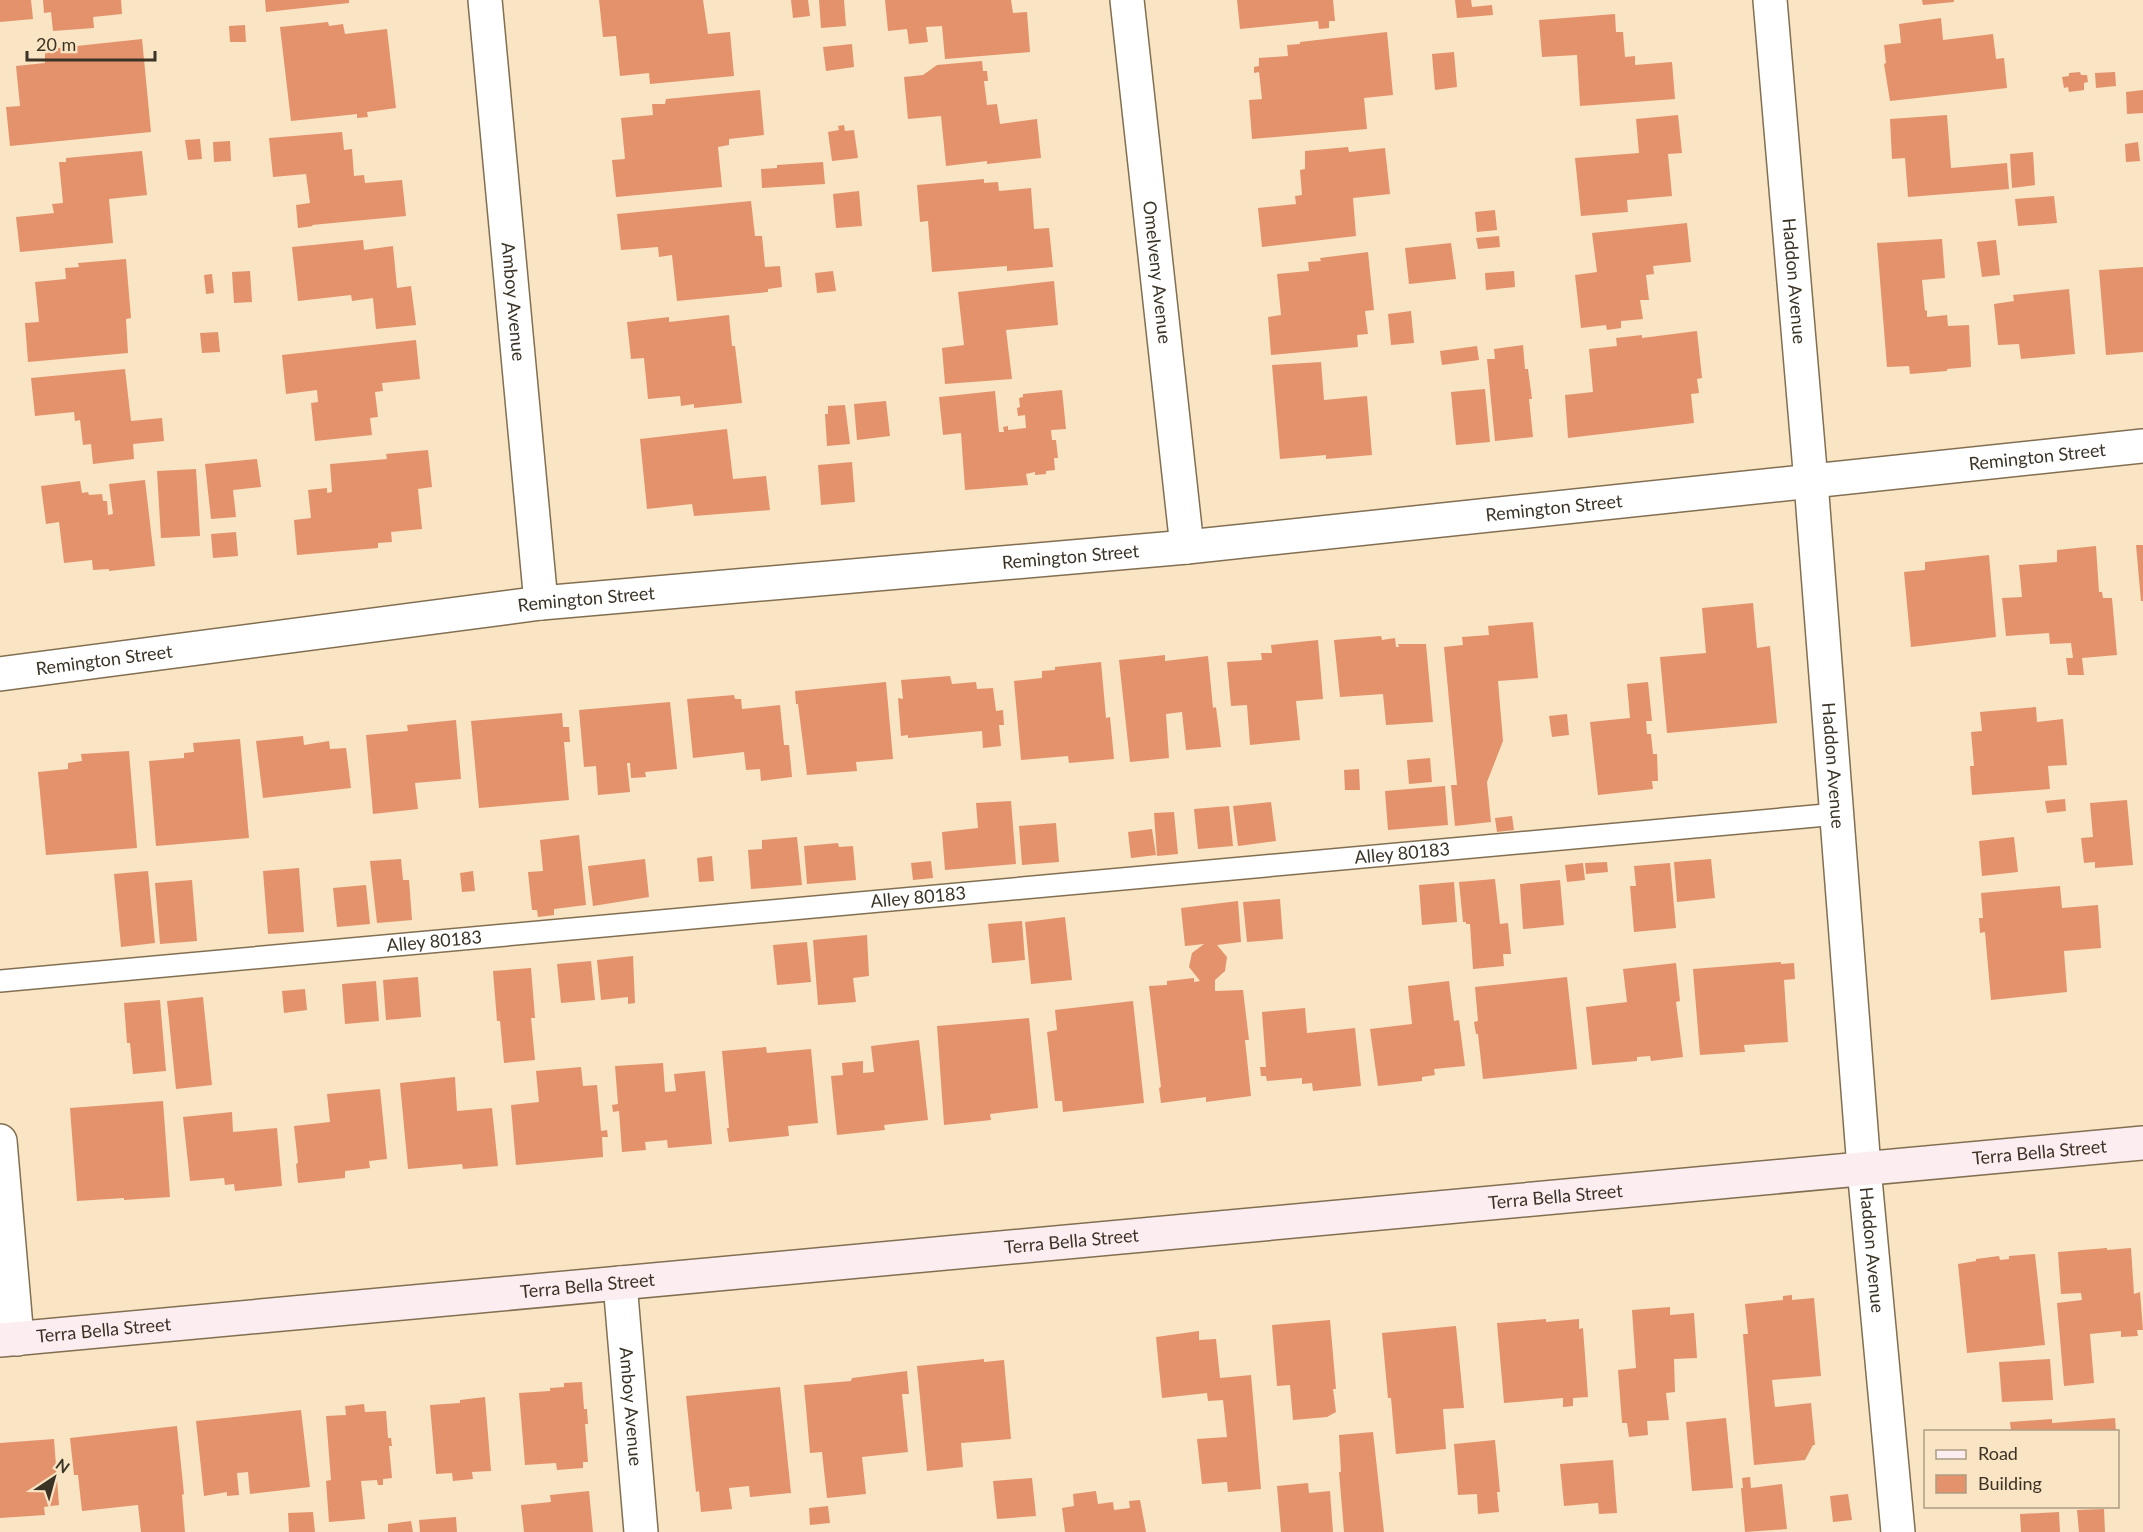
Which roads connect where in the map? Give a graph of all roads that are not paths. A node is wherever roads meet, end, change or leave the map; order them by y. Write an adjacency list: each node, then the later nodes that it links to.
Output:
1 (485, 0): 7 (street, Amboy Avenue)
2 (1127, 0): 6 (street, Omelveny Avenue)
3 (1770, 0): 5 (street, Haddon Avenue)
4 (2143, 446): 5 (street, Remington Street)
5 (1811, 482): 6 (street, Remington Street); 9 (street, Haddon Avenue)
6 (1187, 547): 7 (street, Remington Street)
7 (541, 603): 8 (street, Remington Street)
8 (0, 674)
9 (1837, 814): 10 (lane, Alley 80183); 13 (street, Haddon Avenue)
10 (0, 981)
11 (0, 1141): 15 (street)
12 (2143, 1143): 13 (main road, Terra Bella Street)
13 (1864, 1168): 14 (main road, Terra Bella Street); 17 (street, Haddon Avenue)
14 (620, 1283): 15 (main road, Terra Bella Street); 16 (street, Amboy Avenue)
15 (8, 1339)
16 (641, 1532)
17 (1898, 1532)

